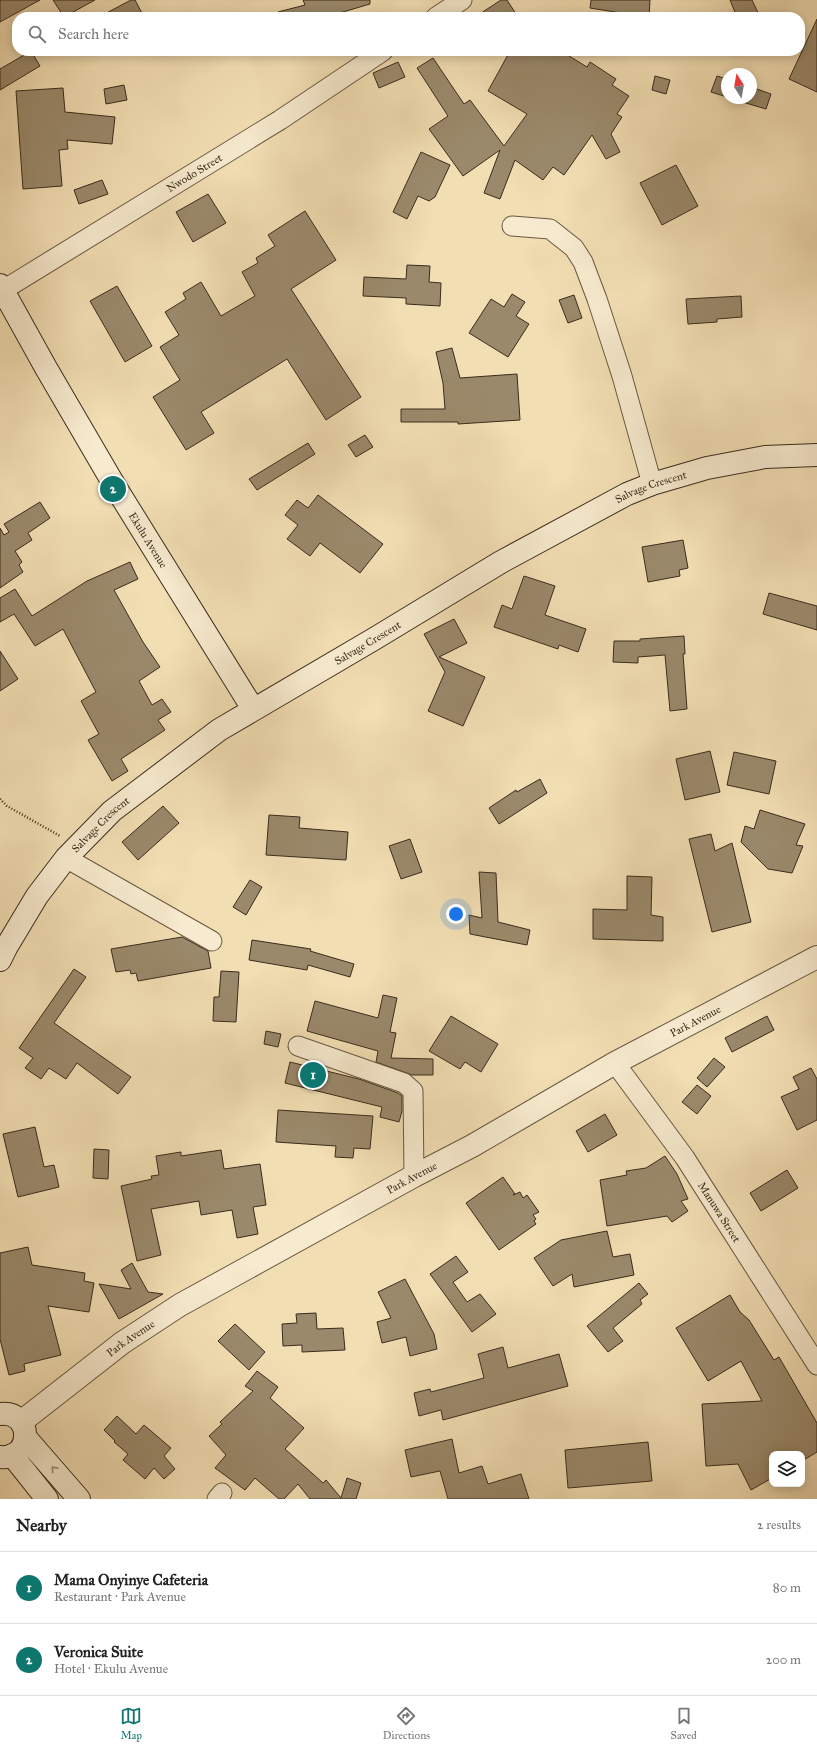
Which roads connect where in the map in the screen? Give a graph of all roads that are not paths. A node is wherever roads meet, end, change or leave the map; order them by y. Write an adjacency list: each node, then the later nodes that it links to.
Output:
1 (462, 0): 2 (street)
2 (444, 12)
3 (376, 56): 5 (street, Nwodo Street)
4 (512, 226): 7 (street)
5 (1, 289): 8 (main road, Ekulu Avenue)
6 (817, 455): 7 (main road, Salvage Crescent)
7 (652, 484): 8 (main road, Salvage Crescent)
8 (253, 708): 9 (main road, Salvage Crescent)
9 (72, 852): 10 (street); 12 (main road, Salvage Crescent)
10 (212, 941)
11 (817, 957): 14 (main road, Park Avenue)
12 (0, 960)
13 (298, 1046): 15 (street)
14 (615, 1063): 15 (main road, Park Avenue); 16 (street, Manuwa Street)
15 (414, 1176): 17 (main road, Park Avenue)
16 (817, 1365)
17 (11, 1419): 18 (main road, Park Avenue); 20 (main road, one-way to 17)
18 (5, 1457): 19 (main road)
19 (47, 1499)
20 (79, 1499)

